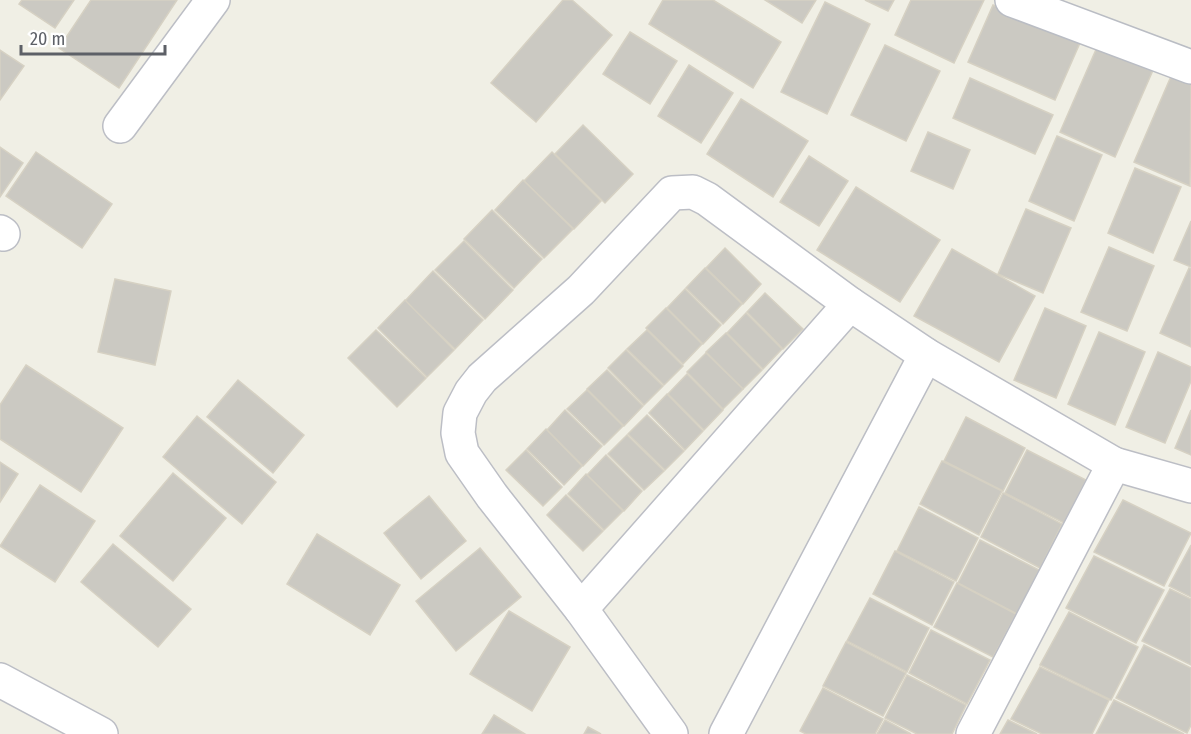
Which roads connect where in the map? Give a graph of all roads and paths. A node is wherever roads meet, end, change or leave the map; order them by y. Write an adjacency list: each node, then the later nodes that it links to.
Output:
1 (213, 0): 4 (street)
2 (1012, 0): 3 (street)
3 (1191, 67)
4 (120, 126)
5 (850, 304): 6 (street); 9 (street); 9 (street)
6 (926, 355): 7 (street); 13 (street)
7 (1114, 464): 8 (street); 14 (street)
8 (1191, 486)
9 (581, 609): 12 (street)
10 (0, 680): 11 (street)
11 (101, 734)
12 (671, 734)
13 (726, 734)
14 (973, 734)

